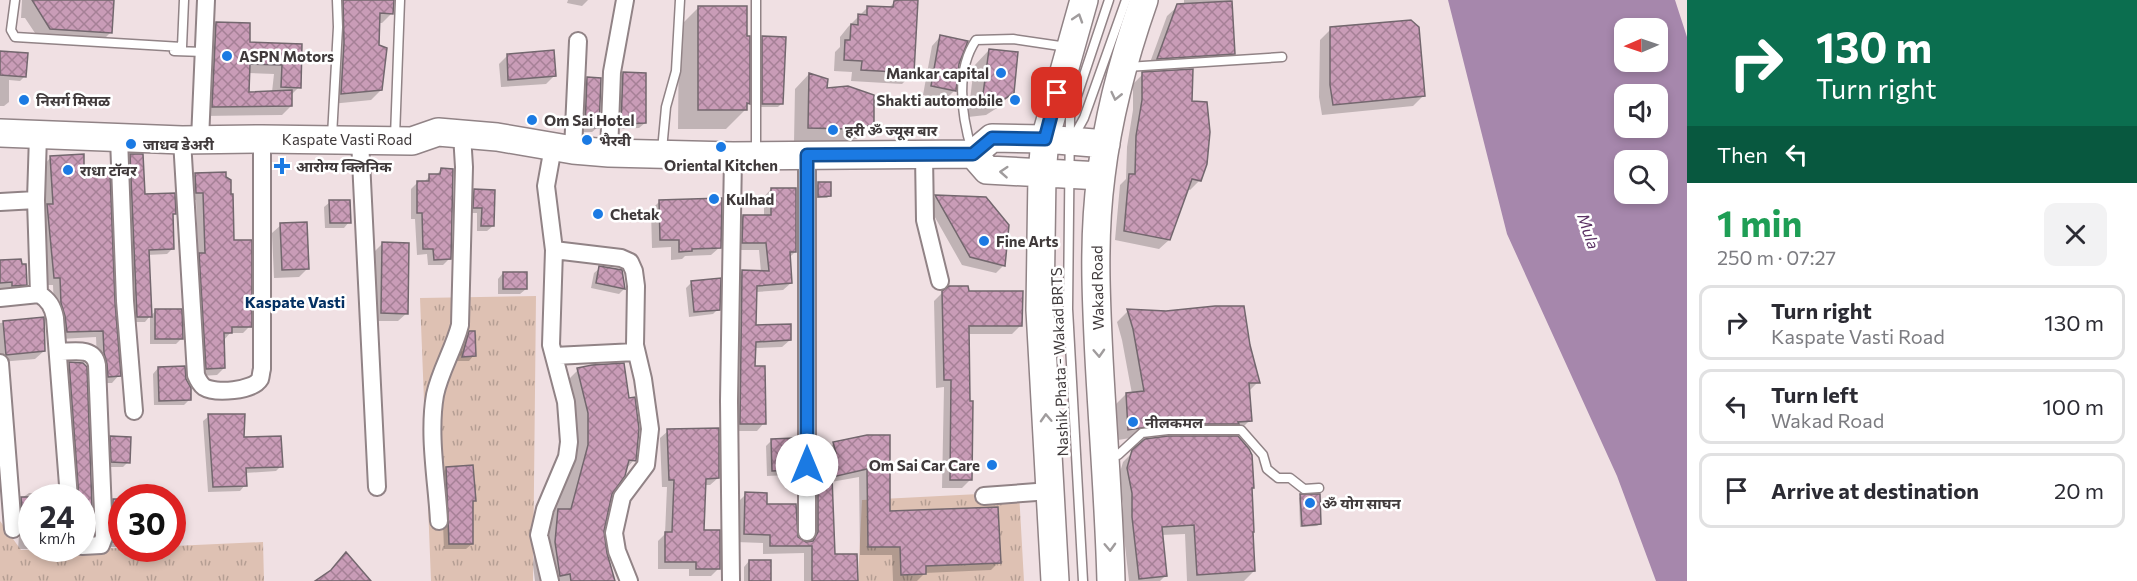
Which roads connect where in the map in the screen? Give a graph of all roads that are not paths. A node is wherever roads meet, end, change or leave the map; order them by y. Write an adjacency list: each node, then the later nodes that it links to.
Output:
1 (15, 0): 2 (lane)
2 (184, 0)
3 (207, 0): 16 (street)
4 (337, 0): 25 (lane)
5 (400, 0): 28 (lane)
6 (625, 0): 31 (street)
7 (680, 0): 32 (lane)
8 (756, 0): 34 (lane)
9 (1084, 0): 14 (main road, one-way to 9)
10 (1109, 0): 27 (lane, Nashik Phata - Wakad BRTS)
11 (1126, 0): 27 (lane, Nashik Phata - Wakad BRTS)
12 (1144, 0): 18 (main road, Wakad Road)
13 (578, 40): 30 (street)
14 (1070, 47): 27 (main road); 33 (lane)
15 (98, 48): 16 (lane)
16 (204, 52): 24 (street)
17 (1282, 57): 18 (lane)
18 (1123, 67): 29 (main road, Wakad Road, one-way to 29)
19 (0, 134): 21 (main road, Kaspate Vasti Road)
20 (462, 134): 28 (main road, Kaspate Vasti Road); 30 (main road, Kaspate Vasti Road); 57 (street)
21 (38, 135): 22 (main road, Kaspate Vasti Road); 40 (street)
22 (118, 138): 24 (main road, Kaspate Vasti Road); 50 (street)
23 (262, 139): 24 (main road, Kaspate Vasti Road); 24 (street); 25 (main road, Kaspate Vasti Road)
24 (191, 140)
25 (332, 140): 26 (main road, Kaspate Vasti Road)
26 (360, 140): 28 (main road, Kaspate Vasti Road); 53 (street)
27 (1058, 140): 29 (main road); 33 (main road); 37 (main road); 38 (lane, Nashik Phata - Wakad BRTS)
28 (395, 141)
29 (1106, 144): 39 (main road, Wakad Road)
30 (563, 149): 31 (main road, Kaspate Vasti Road); 42 (street)
31 (609, 153): 32 (main road, Kaspate Vasti Road)
32 (661, 153): 34 (main road, Kaspate Vasti Road)
33 (973, 154): 36 (main road, Kaspate Vasti Road); 37 (main road, one-way to 33)
34 (744, 155): 35 (main road, Kaspate Vasti Road); 61 (street)
35 (807, 155): 36 (main road, Kaspate Vasti Road); 59 (street)
36 (924, 155): 43 (street)
37 (1042, 174): 38 (main road); 55 (main road, one-way to 37)
38 (1071, 175): 39 (main road); 65 (lane, Nashik Phata - Wakad BRTS)
39 (1101, 176): 51 (main road, Wakad Road, one-way to 51)
40 (36, 201): 41 (street); 44 (street)
41 (0, 202)
42 (554, 250): 47 (street); 48 (street)
43 (940, 281)
44 (39, 294): 45 (street); 46 (street)
45 (0, 298)
46 (58, 352): 52 (street); 60 (street)
47 (636, 352): 48 (street); 63 (street)
48 (554, 356): 62 (street)
49 (0, 363): 58 (street)
50 (134, 411)
51 (1105, 455): 54 (lane); 66 (main road, Wakad Road, one-way to 66)
52 (68, 484)
53 (377, 487)
54 (1319, 488)
55 (1050, 491): 56 (street); 64 (main road)
56 (984, 496)
57 (439, 521)
58 (13, 529)
59 (807, 532)
60 (96, 545)
61 (731, 580)
62 (550, 581)
63 (629, 581)
64 (1055, 581)
65 (1083, 581)
66 (1111, 581)

